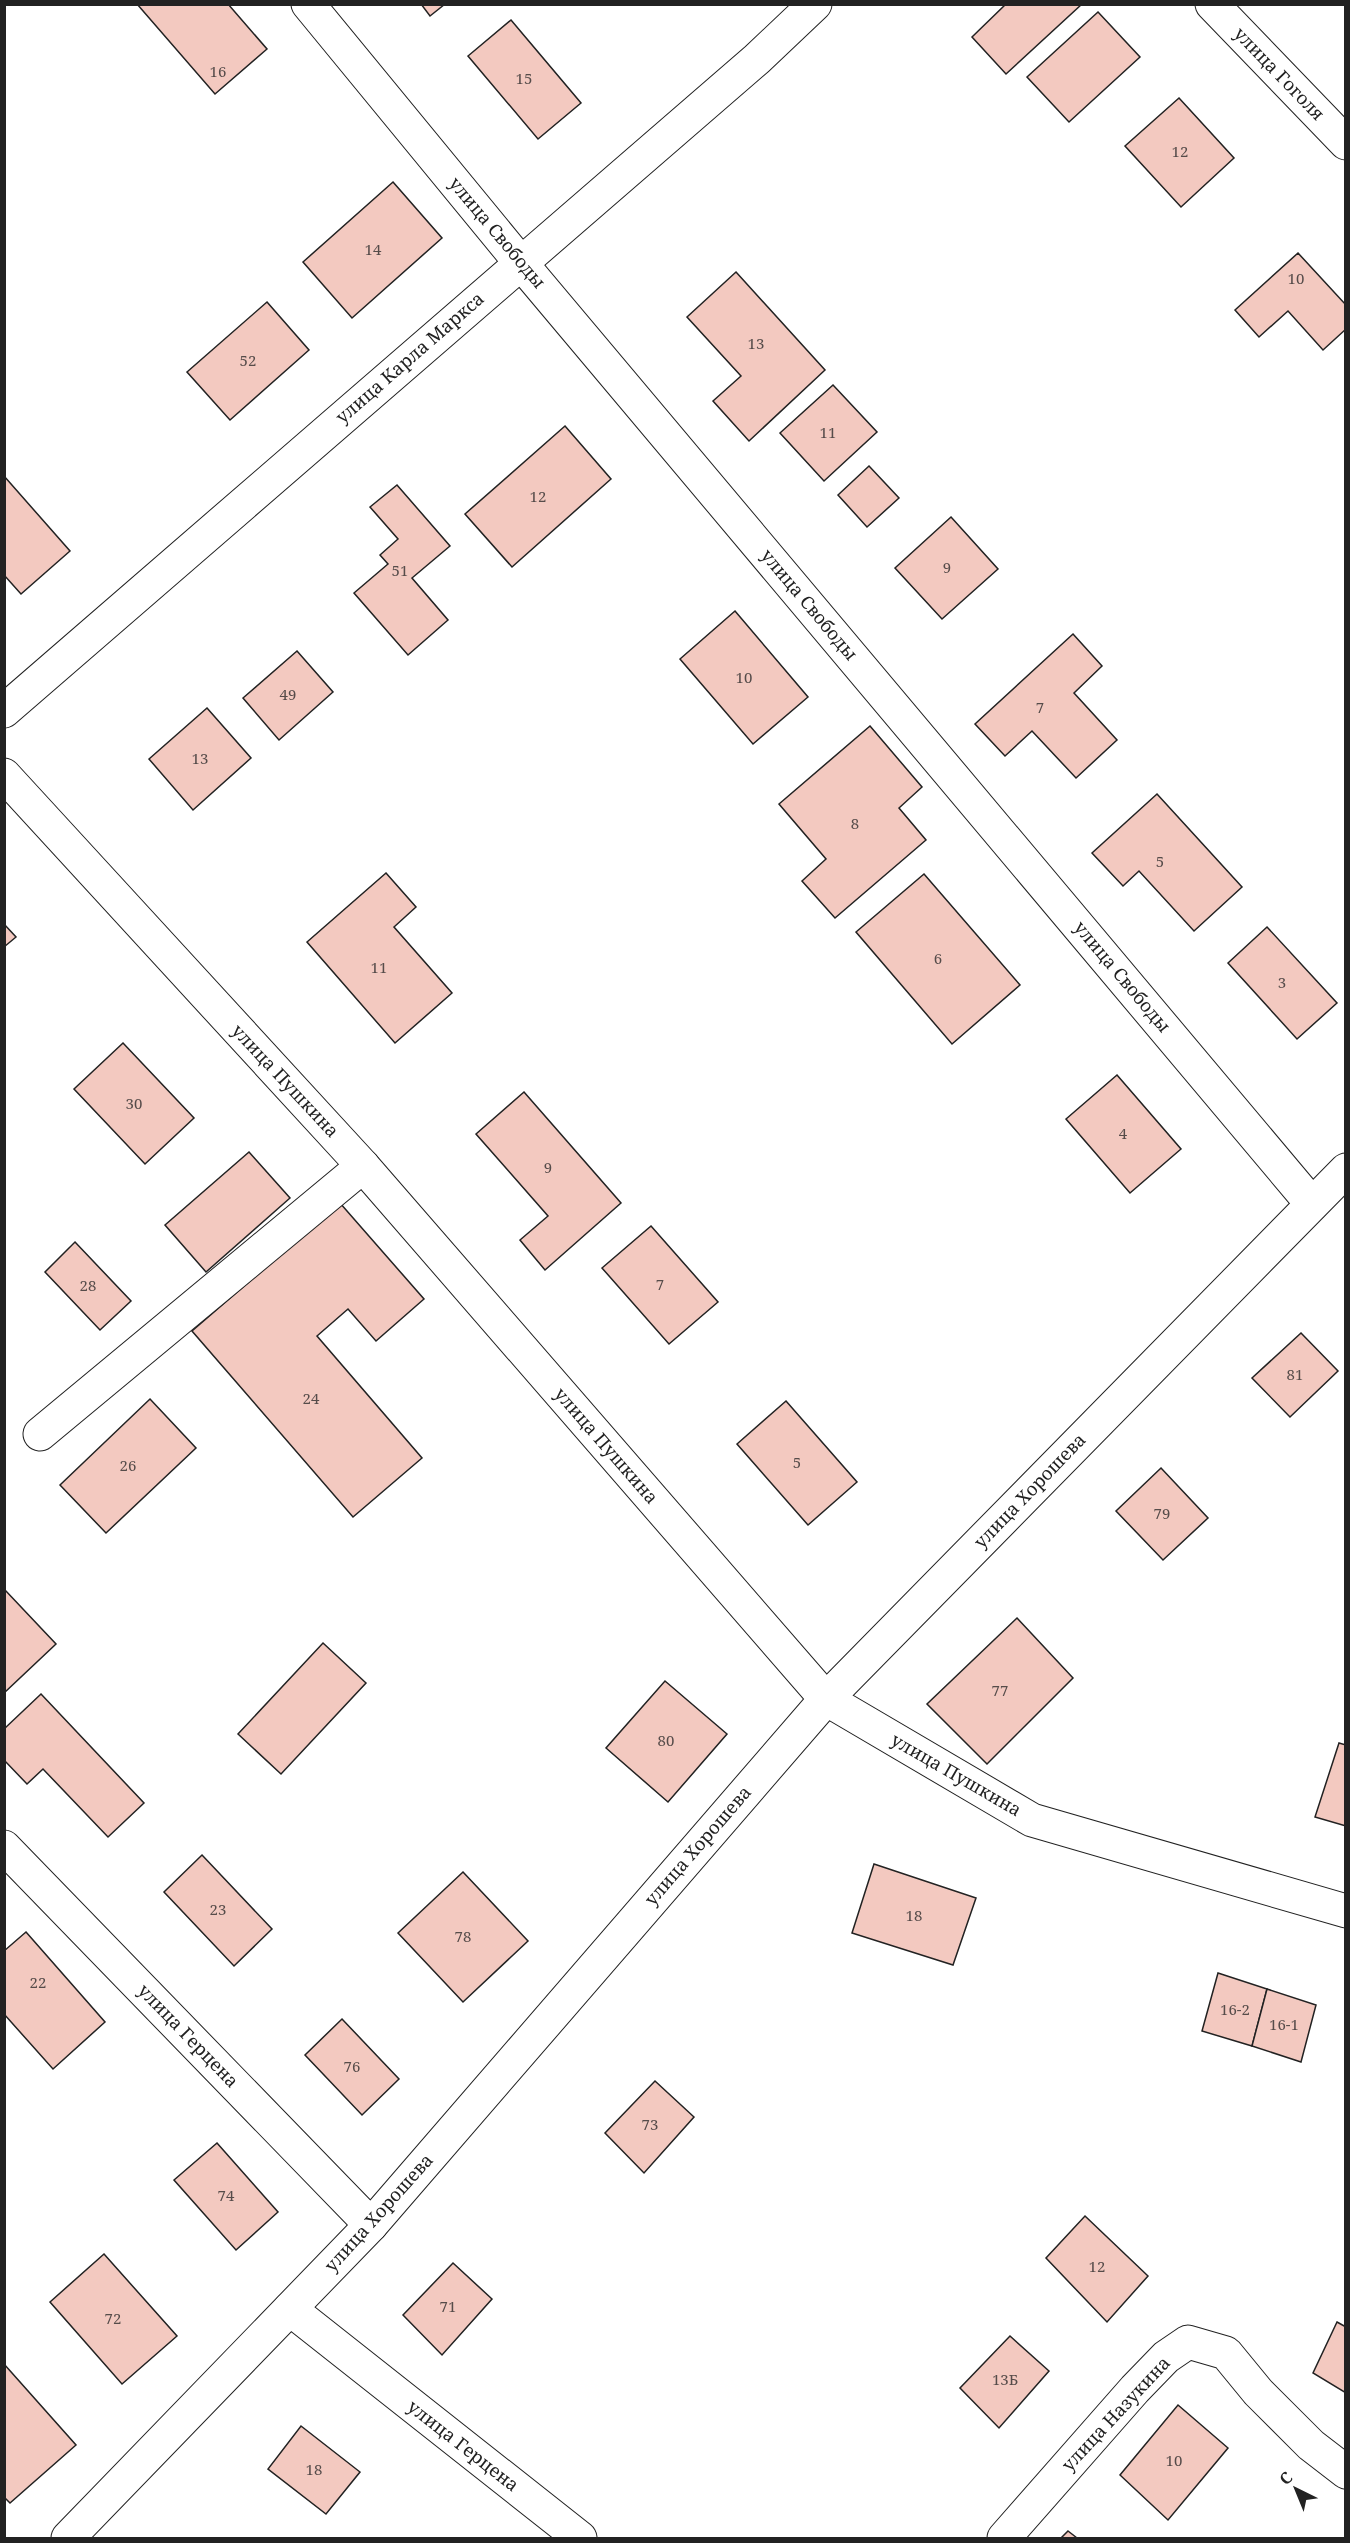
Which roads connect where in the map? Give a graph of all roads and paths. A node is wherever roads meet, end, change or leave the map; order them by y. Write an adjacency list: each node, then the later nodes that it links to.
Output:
1 (309, 4): 5 (street, улица Свободы)
2 (815, 4): 5 (street, улица Карла Маркса)
3 (1212, 4): 4 (street, улица Гоголя)
4 (1346, 142)
5 (520, 262): 6 (street, улица Карла Маркса); 10 (street, улица Свободы)
6 (4, 711)
7 (4, 775): 8 (street, улица Пушкина)
8 (363, 1166): 11 (street); 12 (street, улица Пушкина)
9 (1346, 1170): 10 (street, улица Хорошева)
10 (1312, 1204): 12 (street, улица Хорошева)
11 (40, 1434)
12 (826, 1699): 14 (street, улица Пушкина); 15 (street, улица Хорошева)
13 (4, 1847): 15 (street, улица Герцена)
14 (1346, 1911)
15 (371, 2225): 16 (street, улица Хорошева)
16 (290, 2308): 18 (street, улица Хорошева); 19 (street, улица Герцена)
17 (1346, 2472): 20 (street, улица Назукина)
18 (68, 2538)
19 (580, 2538)
20 (1004, 2538)

